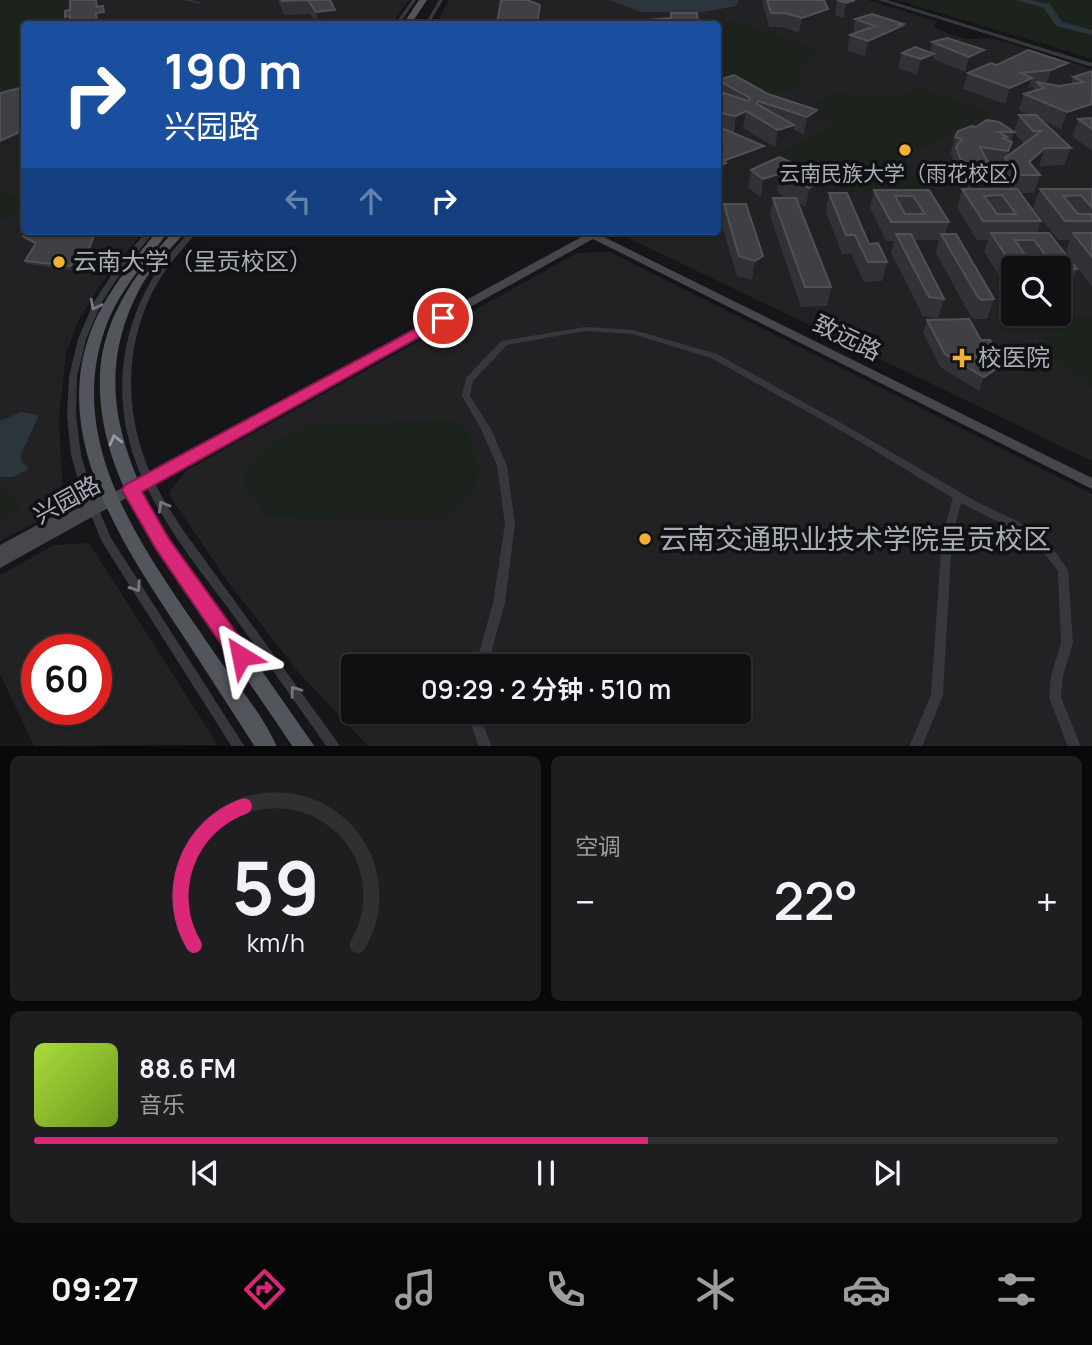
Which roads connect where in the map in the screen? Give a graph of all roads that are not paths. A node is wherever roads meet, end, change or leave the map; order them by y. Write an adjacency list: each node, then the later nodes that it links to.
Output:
1 (186, 0): 7 (street)
2 (423, 0): 8 (main road)
3 (433, 0): 11 (main road)
4 (441, 0): 12 (street)
5 (881, 0): 13 (street)
6 (887, 0): 13 (street)
7 (198, 3)
8 (415, 4): 9 (street); 10 (main road)
9 (400, 21)
10 (407, 21)
11 (421, 21)
12 (429, 21)
13 (1092, 64)
14 (147, 235): 27 (street, one-way to 27)
15 (160, 235): 26 (main road)
16 (177, 235): 24 (main road, one-way to 16)
17 (191, 235): 22 (street)
18 (585, 235): 22 (main road, 兴园路)
19 (596, 235): 21 (main road, 致远路)
20 (596, 235): 23 (main road, 致远路)
21 (1092, 476)
22 (148, 477): 24 (main road, 兴园路); 35 (street, one-way to 22)
23 (1092, 484)
24 (130, 486): 26 (main road, 兴园路); 34 (main road)
25 (958, 496): 30 (street); 37 (street); 38 (street)
26 (109, 498): 27 (main road, 兴园路); 33 (main road)
27 (91, 508): 28 (main road, 兴园路); 29 (main road, 兴园路); 32 (street, one-way to 32)
28 (0, 552)
29 (0, 562)
30 (485, 654)
31 (478, 724): 36 (street)
32 (238, 746)
33 (266, 746)
34 (304, 746)
35 (334, 746)
36 (486, 746)
37 (915, 746)
38 (1075, 746)

